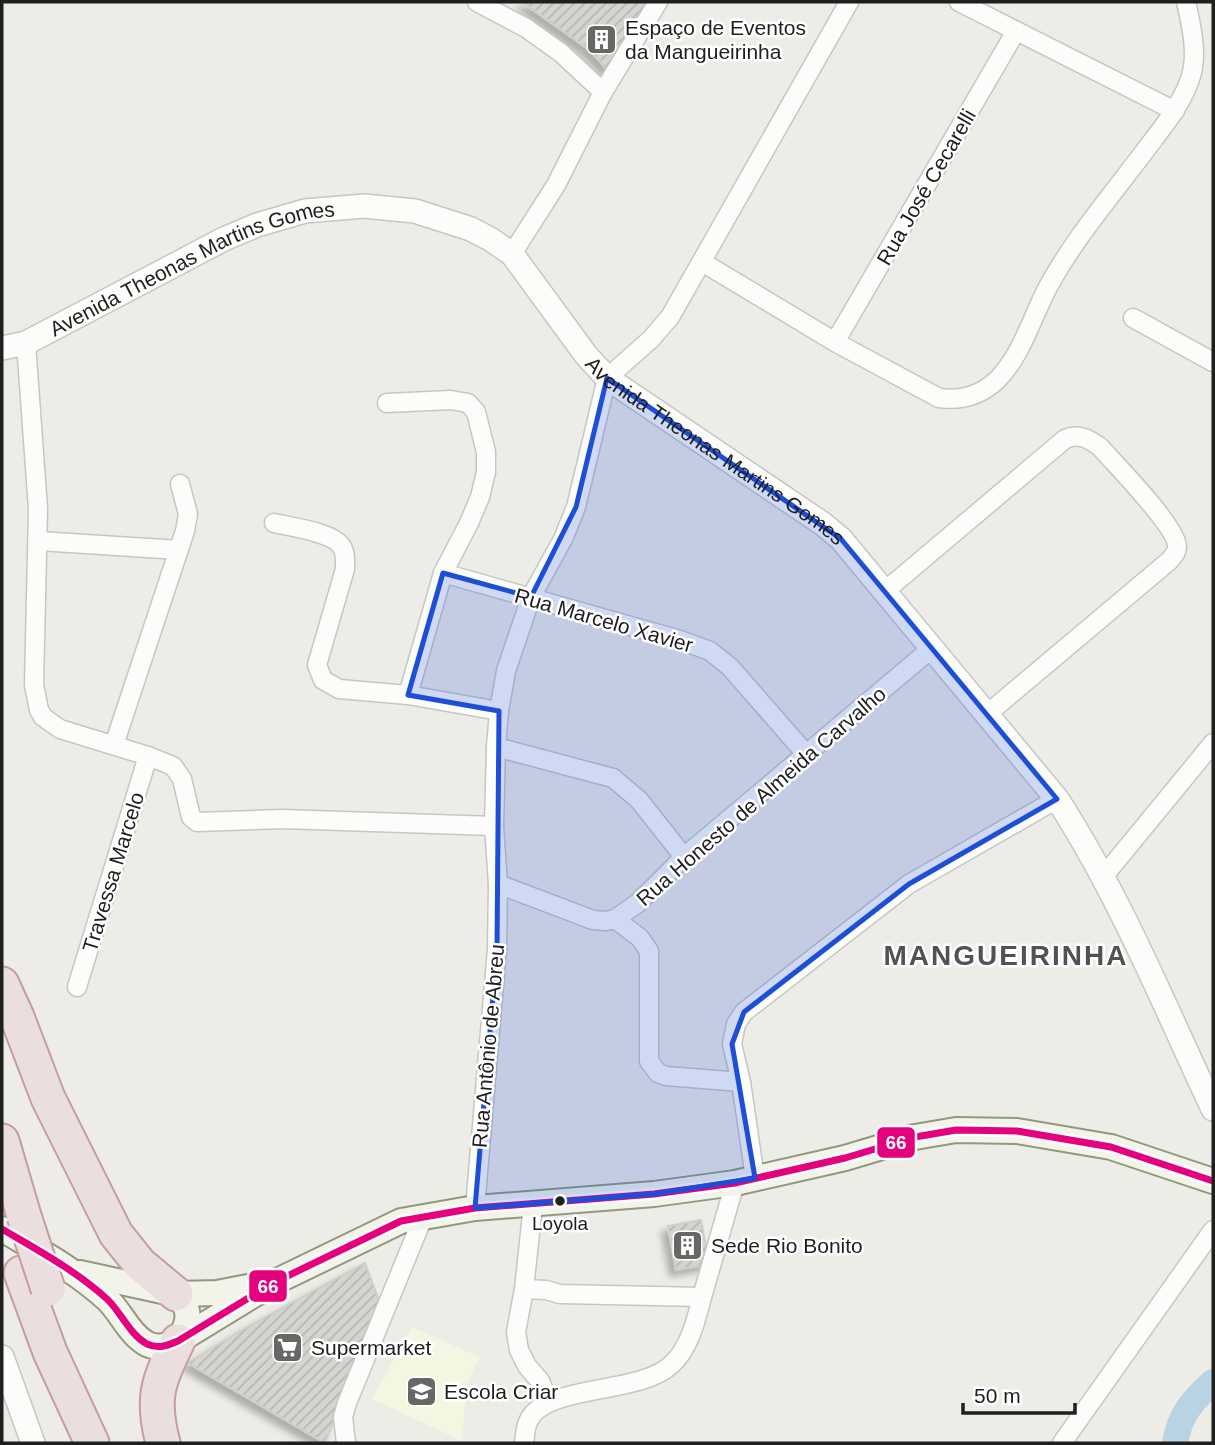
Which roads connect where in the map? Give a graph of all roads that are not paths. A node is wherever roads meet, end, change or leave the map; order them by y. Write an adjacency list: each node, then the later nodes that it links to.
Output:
1 (477, 2): 7 (street)
2 (658, 2): 7 (street)
3 (849, 2): 10 (street)
4 (959, 2): 6 (street)
5 (1186, 2): 8 (street)
6 (1016, 32): 8 (street); 12 (street, Rua José Cecarelli)
7 (603, 92): 9 (street)
8 (1175, 111): 12 (street)
9 (512, 254): 13 (street, Avenida Theonas Martins Gomes); 16 (street, Avenida Theonas Martins Gomes)
10 (702, 262): 12 (street); 16 (street)
11 (1133, 318): 15 (street)
12 (835, 342)
13 (26, 343): 14 (street, Avenida Theonas Martins Gomes); 20 (street)
14 (2, 348)
15 (1213, 362)
16 (607, 378): 23 (street, Avenida Theonas Martins Gomes); 24 (street, Rua Antônio de Abreu)
17 (387, 403): 22 (street)
18 (180, 484): 21 (street)
19 (274, 523): 26 (street)
20 (39, 541): 21 (street); 29 (street)
21 (179, 550): 29 (street)
22 (443, 573): 24 (street, Rua Marcelo Xavier); 26 (street)
23 (885, 591): 25 (street, Avenida Theonas Martins Gomes); 28 (street)
24 (531, 597): 27 (street, Rua Antônio de Abreu); 31 (street, Rua Marcelo Xavier)
25 (931, 649): 28 (street, Avenida Theonas Martins Gomes); 31 (street, Rua Honesto de Almeida Carvalho)
26 (408, 695): 27 (street)
27 (499, 711): 30 (street, Rua Antônio de Abreu)
28 (986, 715): 34 (street, Avenida Theonas Martins Gomes)
29 (114, 745): 33 (street)
30 (496, 747): 35 (street, Rua Antônio de Abreu); 36 (street)
31 (806, 754): 36 (street, Rua Honesto de Almeida Carvalho)
32 (1211, 754): 37 (street)
33 (148, 756): 35 (street); 41 (street, Travessa Marcelo)
34 (1057, 799): 37 (street, Avenida Theonas Martins Gomes); 42 (street)
35 (494, 827): 38 (street, Rua Antônio de Abreu)
36 (684, 857): 39 (street, Rua Honesto de Almeida Carvalho)
37 (1103, 877): 43 (street, Avenida Theonas Martins Gomes)
38 (498, 884): 39 (street, Rua Honesto de Almeida Carvalho); 48 (street, Rua Antônio de Abreu)
39 (615, 919): 42 (street)
40 (2, 984): 55 (highway)
41 (77, 987)
42 (741, 1082): 45 (street)
43 (1213, 1109)
44 (2, 1141): 50 (highway)
45 (745, 1181): 46 (main road); 47 (main road); 56 (street)
46 (1213, 1181)
47 (533, 1205): 48 (main road); 54 (street)
48 (475, 1208): 49 (main road)
49 (424, 1215): 53 (main road); 65 (street)
50 (9, 1219): 52 (highway); 52 (main road)
51 (1213, 1230): 67 (street)
52 (48, 1278): 55 (main road); 57 (main road); 62 (highway); 63 (highway)
53 (273, 1283): 55 (main road); 58 (main road)
54 (524, 1289): 56 (street); 60 (street)
55 (167, 1292): 57 (main road); 58 (main road)
56 (702, 1297): 60 (street)
57 (134, 1333): 58 (main road)
58 (178, 1341): 64 (highway)
59 (2, 1357): 61 (street)
60 (549, 1402): 66 (street)
61 (33, 1443)
62 (92, 1443)
63 (114, 1443)
64 (163, 1443)
65 (346, 1443)
66 (524, 1443)
67 (1062, 1443)

